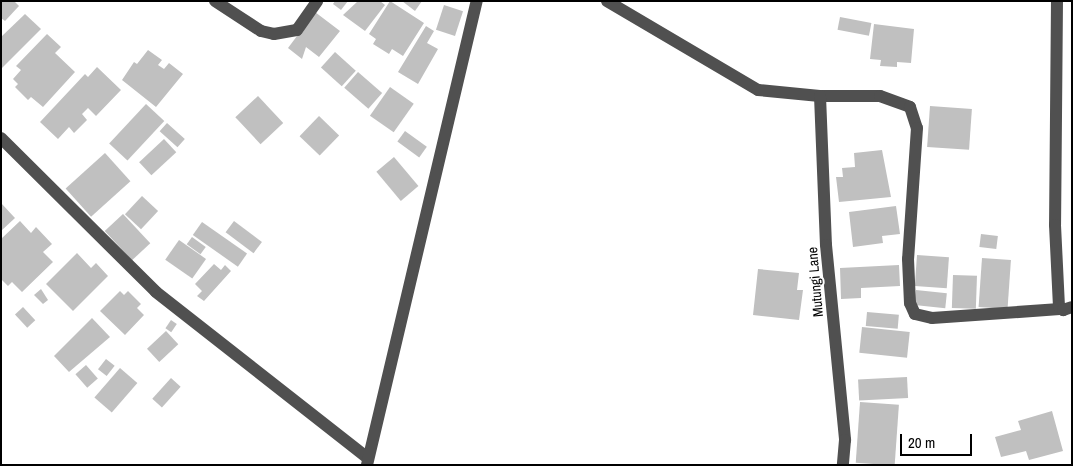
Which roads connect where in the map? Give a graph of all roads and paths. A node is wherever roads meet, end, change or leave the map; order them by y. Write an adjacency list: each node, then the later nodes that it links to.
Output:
1 (215, 1): 2 (street)
2 (317, 1)
3 (477, 1): 9 (street)
4 (607, 1): 6 (street)
5 (1057, 1): 8 (street)
6 (820, 96): 8 (street); 10 (street, Mutungi Lane)
7 (1, 138): 9 (street)
8 (1066, 308)
9 (368, 461)
10 (843, 465)

